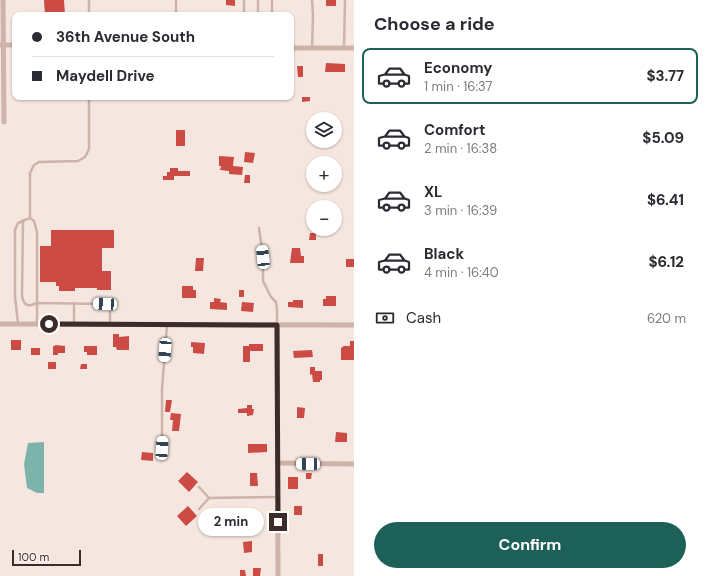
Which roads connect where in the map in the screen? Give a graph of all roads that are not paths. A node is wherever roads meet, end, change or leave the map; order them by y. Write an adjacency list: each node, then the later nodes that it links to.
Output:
1 (3, 0): 14 (street)
2 (88, 0): 9 (lane)
3 (176, 0): 10 (lane)
4 (244, 0): 11 (lane)
5 (258, 0): 12 (lane)
6 (272, 0): 13 (lane)
7 (312, 0): 17 (lane)
8 (345, 0): 18 (lane)
9 (89, 12)
10 (176, 12)
11 (244, 12)
12 (258, 12)
13 (272, 12)
14 (1, 45): 15 (street); 21 (street)
15 (12, 46)
16 (294, 48): 17 (street)
17 (312, 48): 18 (street)
18 (344, 48): 19 (street)
19 (354, 48)
20 (89, 100): 22 (lane)
21 (4, 122)
22 (30, 218): 23 (lane); 25 (lane)
23 (23, 220): 25 (lane); 28 (lane)
24 (259, 228): 33 (lane)
25 (37, 303): 26 (lane); 29 (lane)
26 (74, 303): 30 (lane); 31 (lane)
27 (0, 324): 28 (street)
28 (18, 324): 29 (street)
29 (37, 324): 30 (street)
30 (74, 324): 31 (street)
31 (110, 324): 32 (street)
32 (167, 324): 33 (street); 35 (lane)
33 (277, 325): 34 (street); 36 (street)
34 (354, 325)
35 (160, 453)
36 (278, 463): 37 (street); 39 (street)
37 (354, 464)
38 (199, 487): 40 (lane)
39 (278, 497): 40 (lane); 42 (street)
40 (210, 498): 41 (lane)
41 (199, 509)
42 (278, 576)

